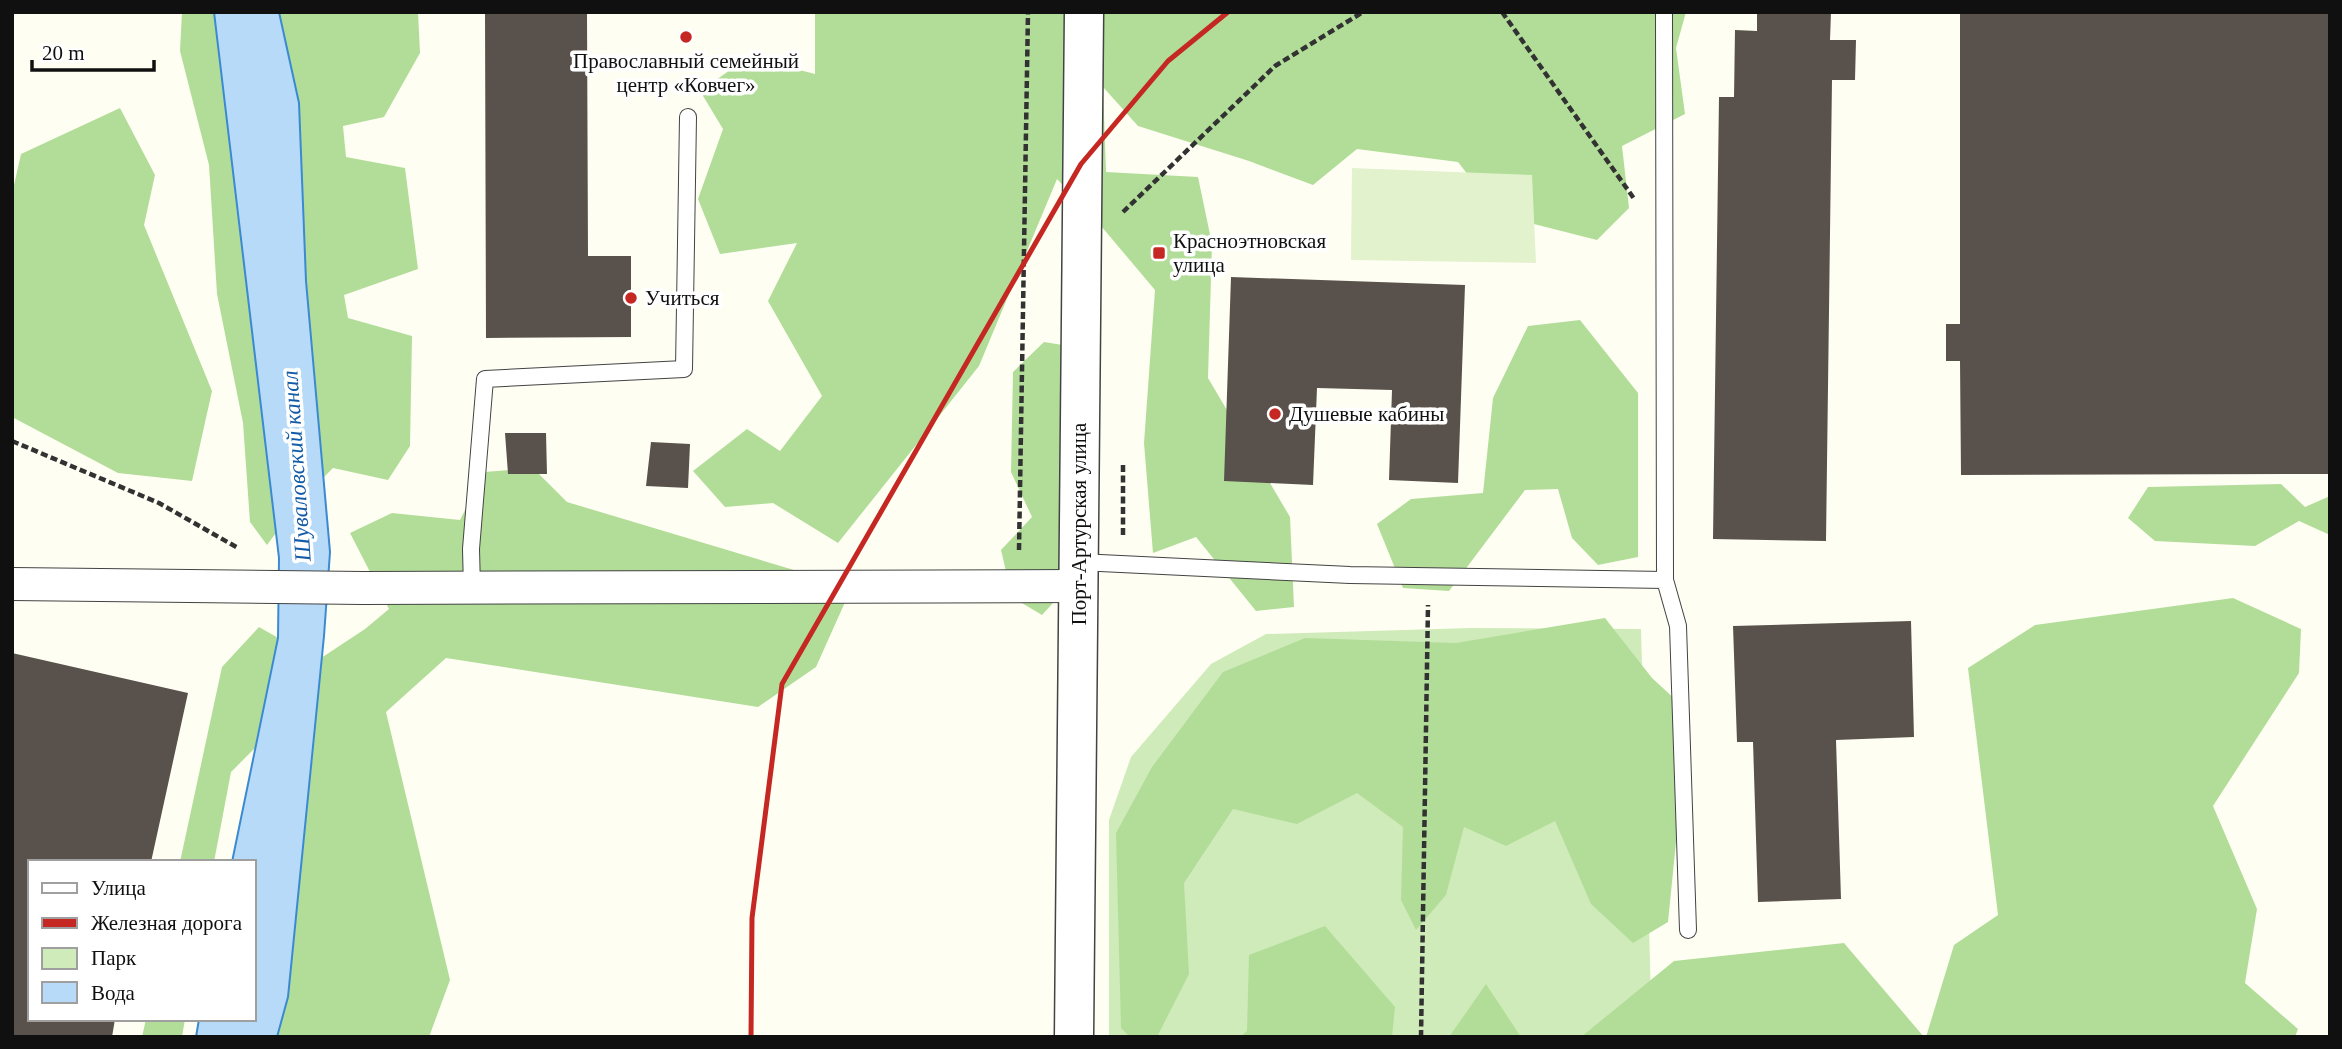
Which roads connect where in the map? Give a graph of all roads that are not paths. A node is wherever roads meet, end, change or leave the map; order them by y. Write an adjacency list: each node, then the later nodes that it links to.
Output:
1 (1084, 12): 4 (street, Порт-Артурская улица)
2 (1664, 12): 5 (lane)
3 (688, 117): 7 (lane)
4 (1079, 574): 5 (lane); 7 (street); 9 (street, Порт-Артурская улица)
5 (1665, 580): 8 (lane)
6 (12, 584): 7 (street)
7 (472, 588)
8 (1688, 930)
9 (1074, 1037)

